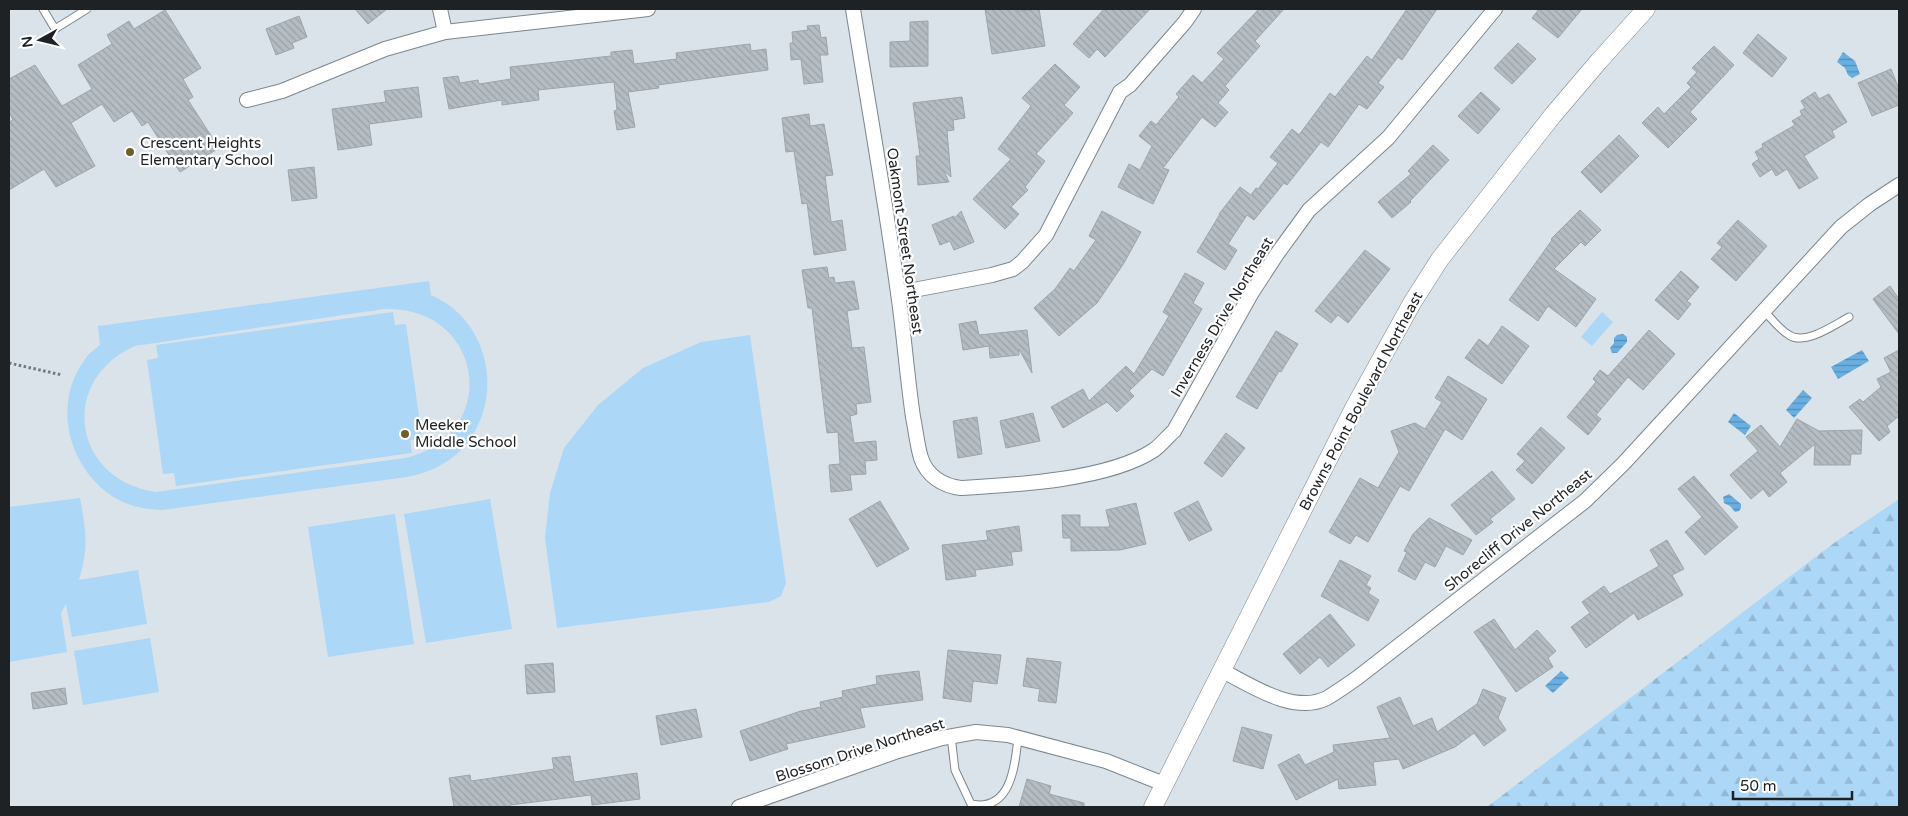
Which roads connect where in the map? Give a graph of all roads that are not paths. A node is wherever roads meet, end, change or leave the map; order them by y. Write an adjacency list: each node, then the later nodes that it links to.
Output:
1 (43, 9): 2 (lane)
2 (87, 9)
3 (440, 9): 9 (street)
4 (648, 9): 9 (street)
5 (854, 9): 12 (street, Oakmont Street Northeast)
6 (1194, 9): 12 (street)
7 (1495, 9): 15 (street, Inverness Drive Northeast)
8 (1646, 9): 16 (street, Browns Point Boulevard Northeast)
9 (446, 32): 10 (street)
10 (247, 100)
11 (1899, 185): 13 (street, Shorecliff Drive Northeast)
12 (898, 293): 15 (street, Oakmont Street Northeast)
13 (1764, 310): 14 (lane); 16 (street, Shorecliff Drive Northeast)
14 (1849, 317)
15 (931, 475)
16 (1221, 670): 19 (street, Browns Point Boulevard Northeast)
17 (951, 736): 18 (street, Blossom Drive Northeast); 18 (lane); 20 (street, Blossom Drive Northeast)
18 (1018, 738): 19 (street, Blossom Drive Northeast)
19 (1164, 784): 21 (street, Browns Point Boulevard Northeast)
20 (740, 807)
21 (1153, 807)

